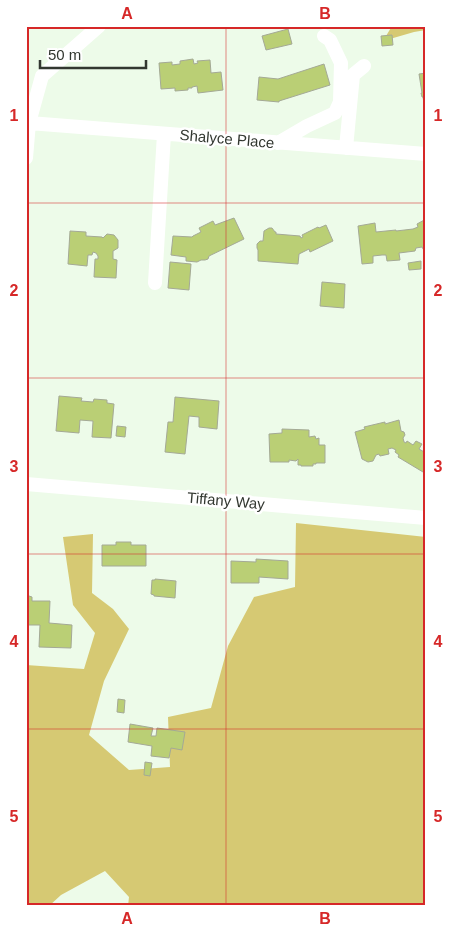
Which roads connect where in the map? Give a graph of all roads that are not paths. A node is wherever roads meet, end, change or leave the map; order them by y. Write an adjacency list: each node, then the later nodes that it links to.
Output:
1 (98, 26): 4 (street)
2 (324, 36): 6 (street)
3 (364, 66): 7 (street)
4 (29, 123): 5 (street, Shalyce Place); 9 (street)
5 (164, 134): 6 (street, Shalyce Place); 10 (street)
6 (278, 143): 7 (street, Shalyce Place)
7 (346, 148): 8 (street, Shalyce Place)
8 (426, 154)
9 (26, 158)
10 (155, 283)
11 (26, 484): 12 (street, Tiffany Way)
12 (426, 518)

